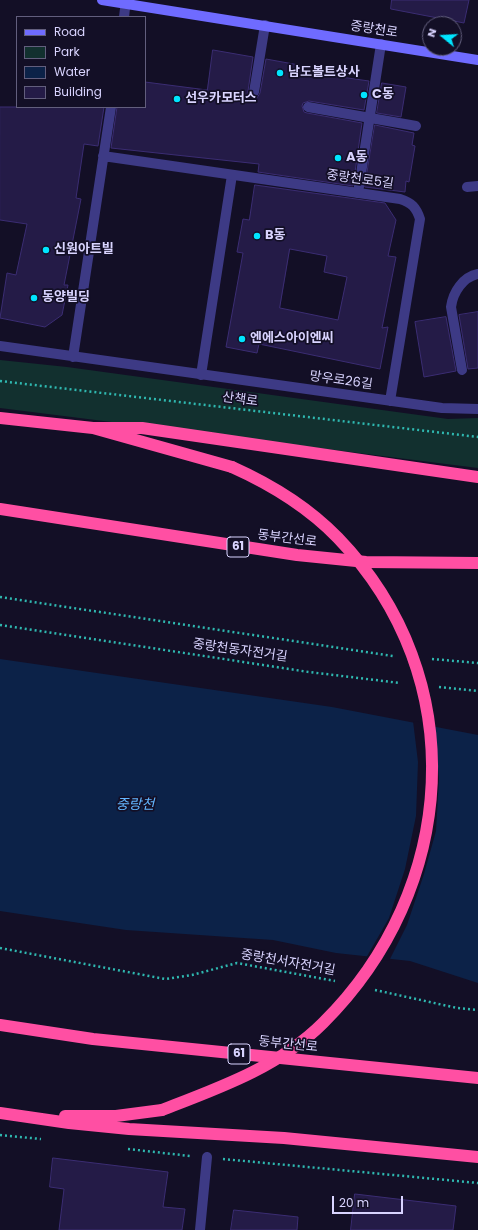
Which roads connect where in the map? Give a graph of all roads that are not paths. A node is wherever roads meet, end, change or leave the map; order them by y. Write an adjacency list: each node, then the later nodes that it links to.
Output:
1 (102, 0): 2 (main road, 중랑천로)
2 (126, 2): 3 (street); 4 (main road, 중랑천로)
3 (124, 16)
4 (265, 25): 5 (main road, 중랑천로); 7 (street)
5 (381, 44): 6 (main road, 중랑천로); 10 (street)
6 (478, 60)
7 (254, 92)
8 (308, 107): 10 (street)
9 (111, 108): 12 (street)
10 (370, 118): 11 (street); 16 (street)
11 (416, 126)
12 (103, 156): 13 (street, 중랑천로5길); 19 (street)
13 (232, 175): 16 (street, 중랑천로5길); 21 (street)
14 (478, 186): 15 (street)
15 (467, 187)
16 (358, 193): 22 (street, 중랑천로5길)
17 (478, 274): 20 (street)
18 (0, 346): 19 (street, 망우로26길)
19 (73, 357): 21 (street, 망우로26길)
20 (462, 370)
21 (201, 375): 22 (street, 망우로26길)
22 (390, 401): 23 (street, 망우로26길)
23 (478, 409)
24 (0, 418): 25 (highway)
25 (93, 428): 26 (highway); 32 (highway, bridge)
26 (478, 477)
27 (0, 509): 28 (highway, 동부간선로 / 61)
28 (478, 563)
29 (0, 1025): 30 (highway, 동부간선로 / 61)
30 (478, 1078)
31 (0, 1113): 32 (highway)
32 (32, 1117): 33 (highway)
33 (478, 1157)
34 (207, 1158): 35 (street)
35 (200, 1230)

